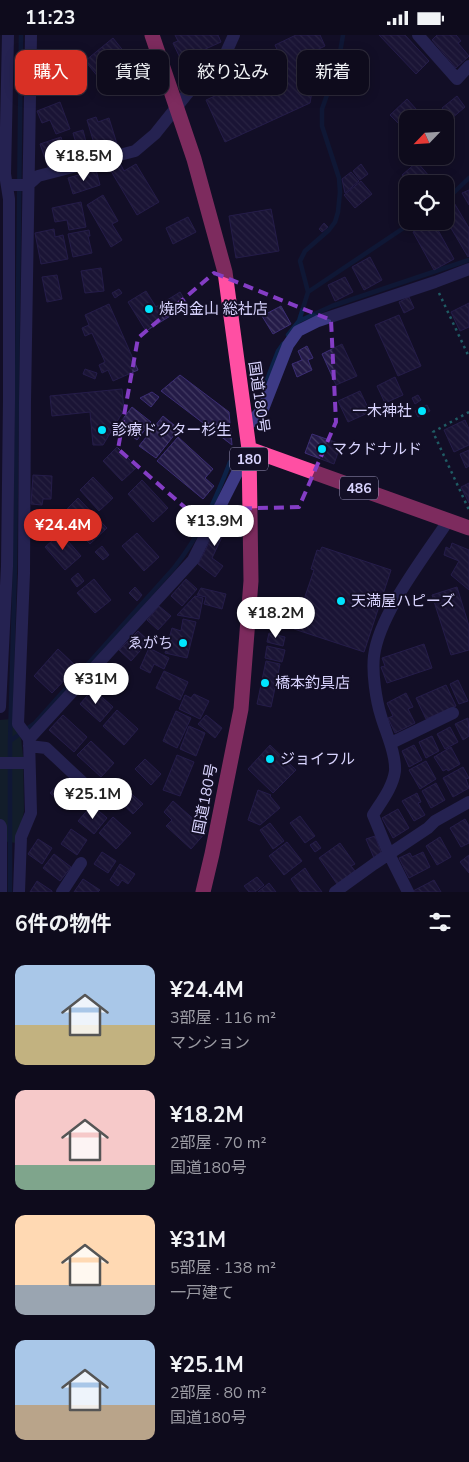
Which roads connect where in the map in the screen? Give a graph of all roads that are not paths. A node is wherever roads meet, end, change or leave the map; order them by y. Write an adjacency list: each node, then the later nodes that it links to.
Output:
1 (8, 35): 8 (street)
2 (31, 35): 9 (street)
3 (152, 35): 7 (highway, 国道180号 / 180)
4 (234, 35): 7 (street)
5 (418, 35): 6 (street)
6 (469, 66)
7 (177, 108): 9 (street); 14 (highway, 国道180号 / 180)
8 (3, 109): 9 (street)
9 (15, 187): 11 (street); 19 (street)
10 (469, 269): 14 (street)
11 (5, 278): 12 (street)
12 (5, 359): 13 (street)
13 (5, 401): 17 (street)
14 (246, 427): 15 (highway, 国道180号 / 180)
15 (248, 449): 16 (highway, 486); 19 (street); 31 (highway, 国道180号 / 180)
16 (462, 523): 20 (street)
17 (0, 707)
18 (453, 713): 20 (street)
19 (29, 742): 22 (street); 23 (street)
20 (390, 743): 26 (street)
21 (7, 763): 22 (street)
22 (29, 763): 29 (street)
23 (93, 792)
24 (469, 802): 26 (street)
25 (0, 825): 28 (street)
26 (389, 854): 32 (street); 33 (street)
27 (81, 863): 30 (street)
28 (1, 892)
29 (19, 892)
30 (62, 892)
31 (203, 892)
32 (335, 892)
33 (408, 892)

